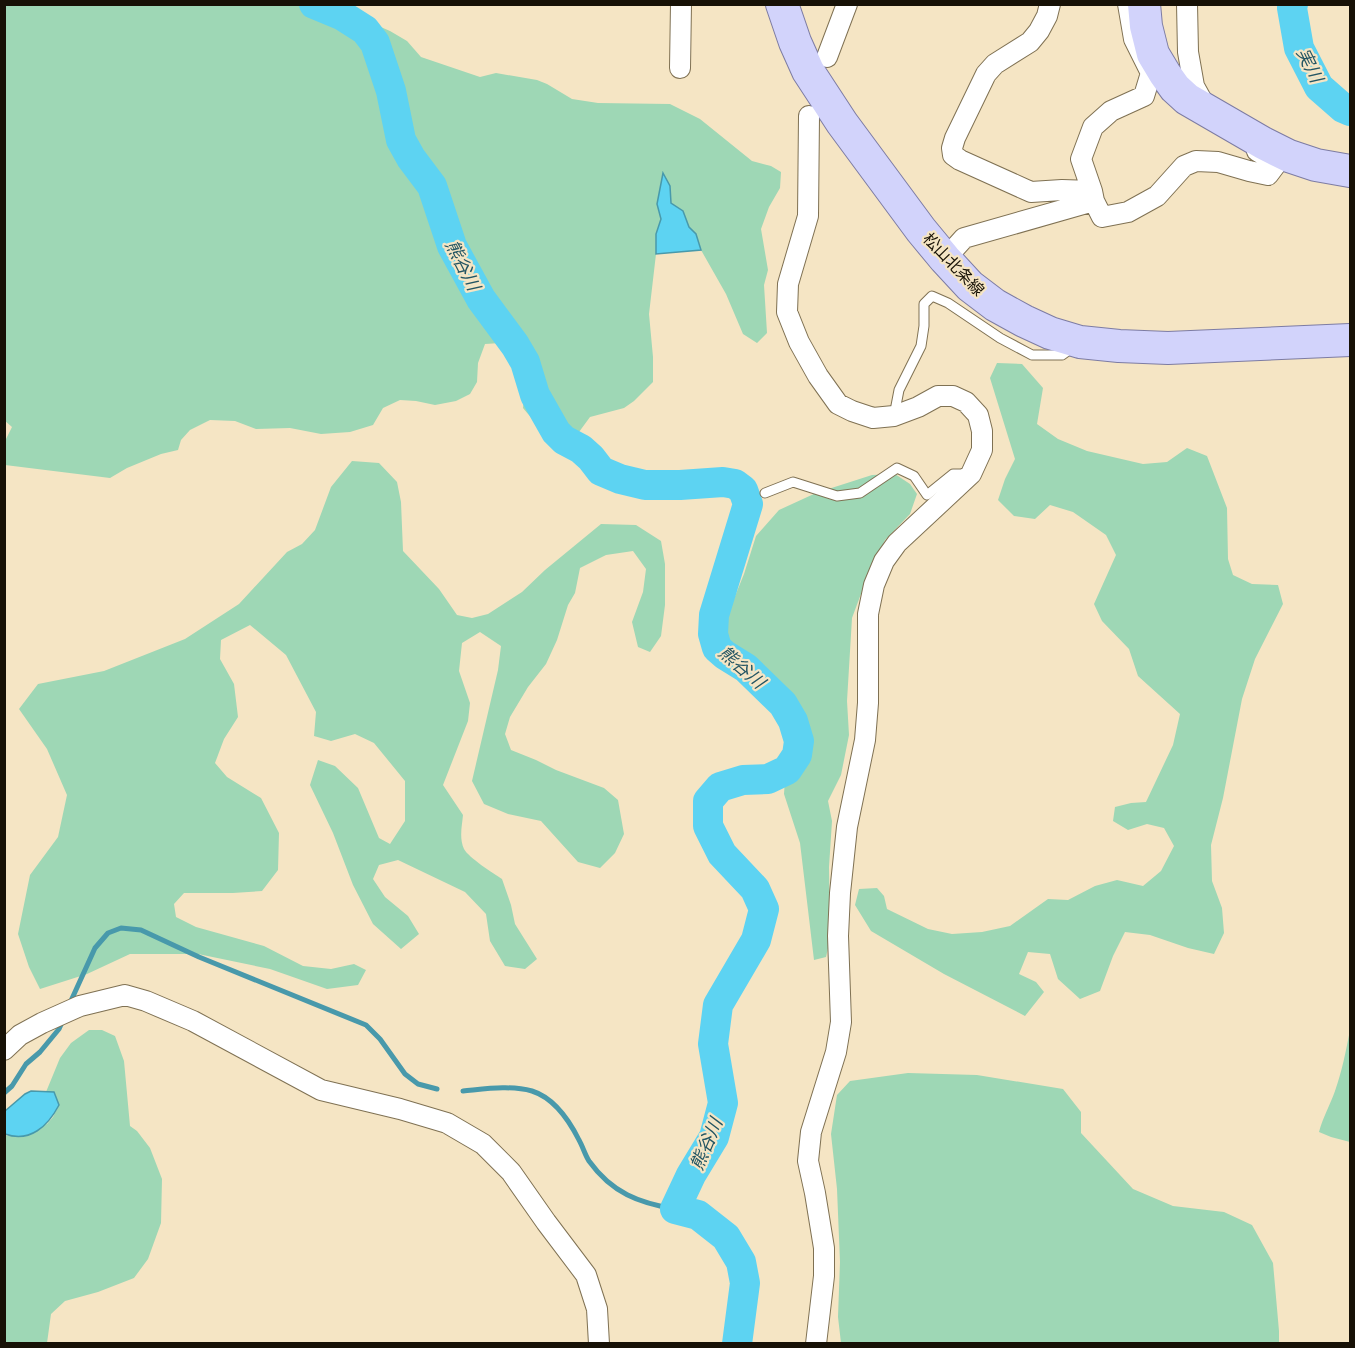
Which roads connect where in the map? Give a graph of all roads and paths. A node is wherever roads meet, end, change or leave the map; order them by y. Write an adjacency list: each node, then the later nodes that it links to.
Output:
1 (681, 4): 10 (street)
2 (782, 4): 18 (main road, 松山北条線)
3 (847, 4): 9 (street)
4 (1050, 4): 17 (street)
5 (1128, 4): 8 (street)
6 (1144, 4): 8 (main road)
7 (1187, 4): 11 (street)
8 (1149, 56): 11 (main road); 17 (street)
9 (827, 57)
10 (680, 68)
11 (1208, 111): 13 (main road)
12 (808, 116): 21 (street)
13 (1252, 137): 14 (street); 15 (main road)
14 (1277, 163): 16 (street); 17 (street)
15 (1350, 171)
16 (1312, 177)
17 (1093, 196): 18 (street)
18 (945, 259): 20 (main road, 松山北条線)
19 (1350, 340): 20 (main road, 松山北条線)
20 (1080, 342): 21 (lane)
21 (894, 416): 22 (street)
22 (971, 474): 23 (lane); 26 (street)
23 (765, 493)
24 (4, 1050): 25 (street)
25 (599, 1344)
26 (816, 1344)

